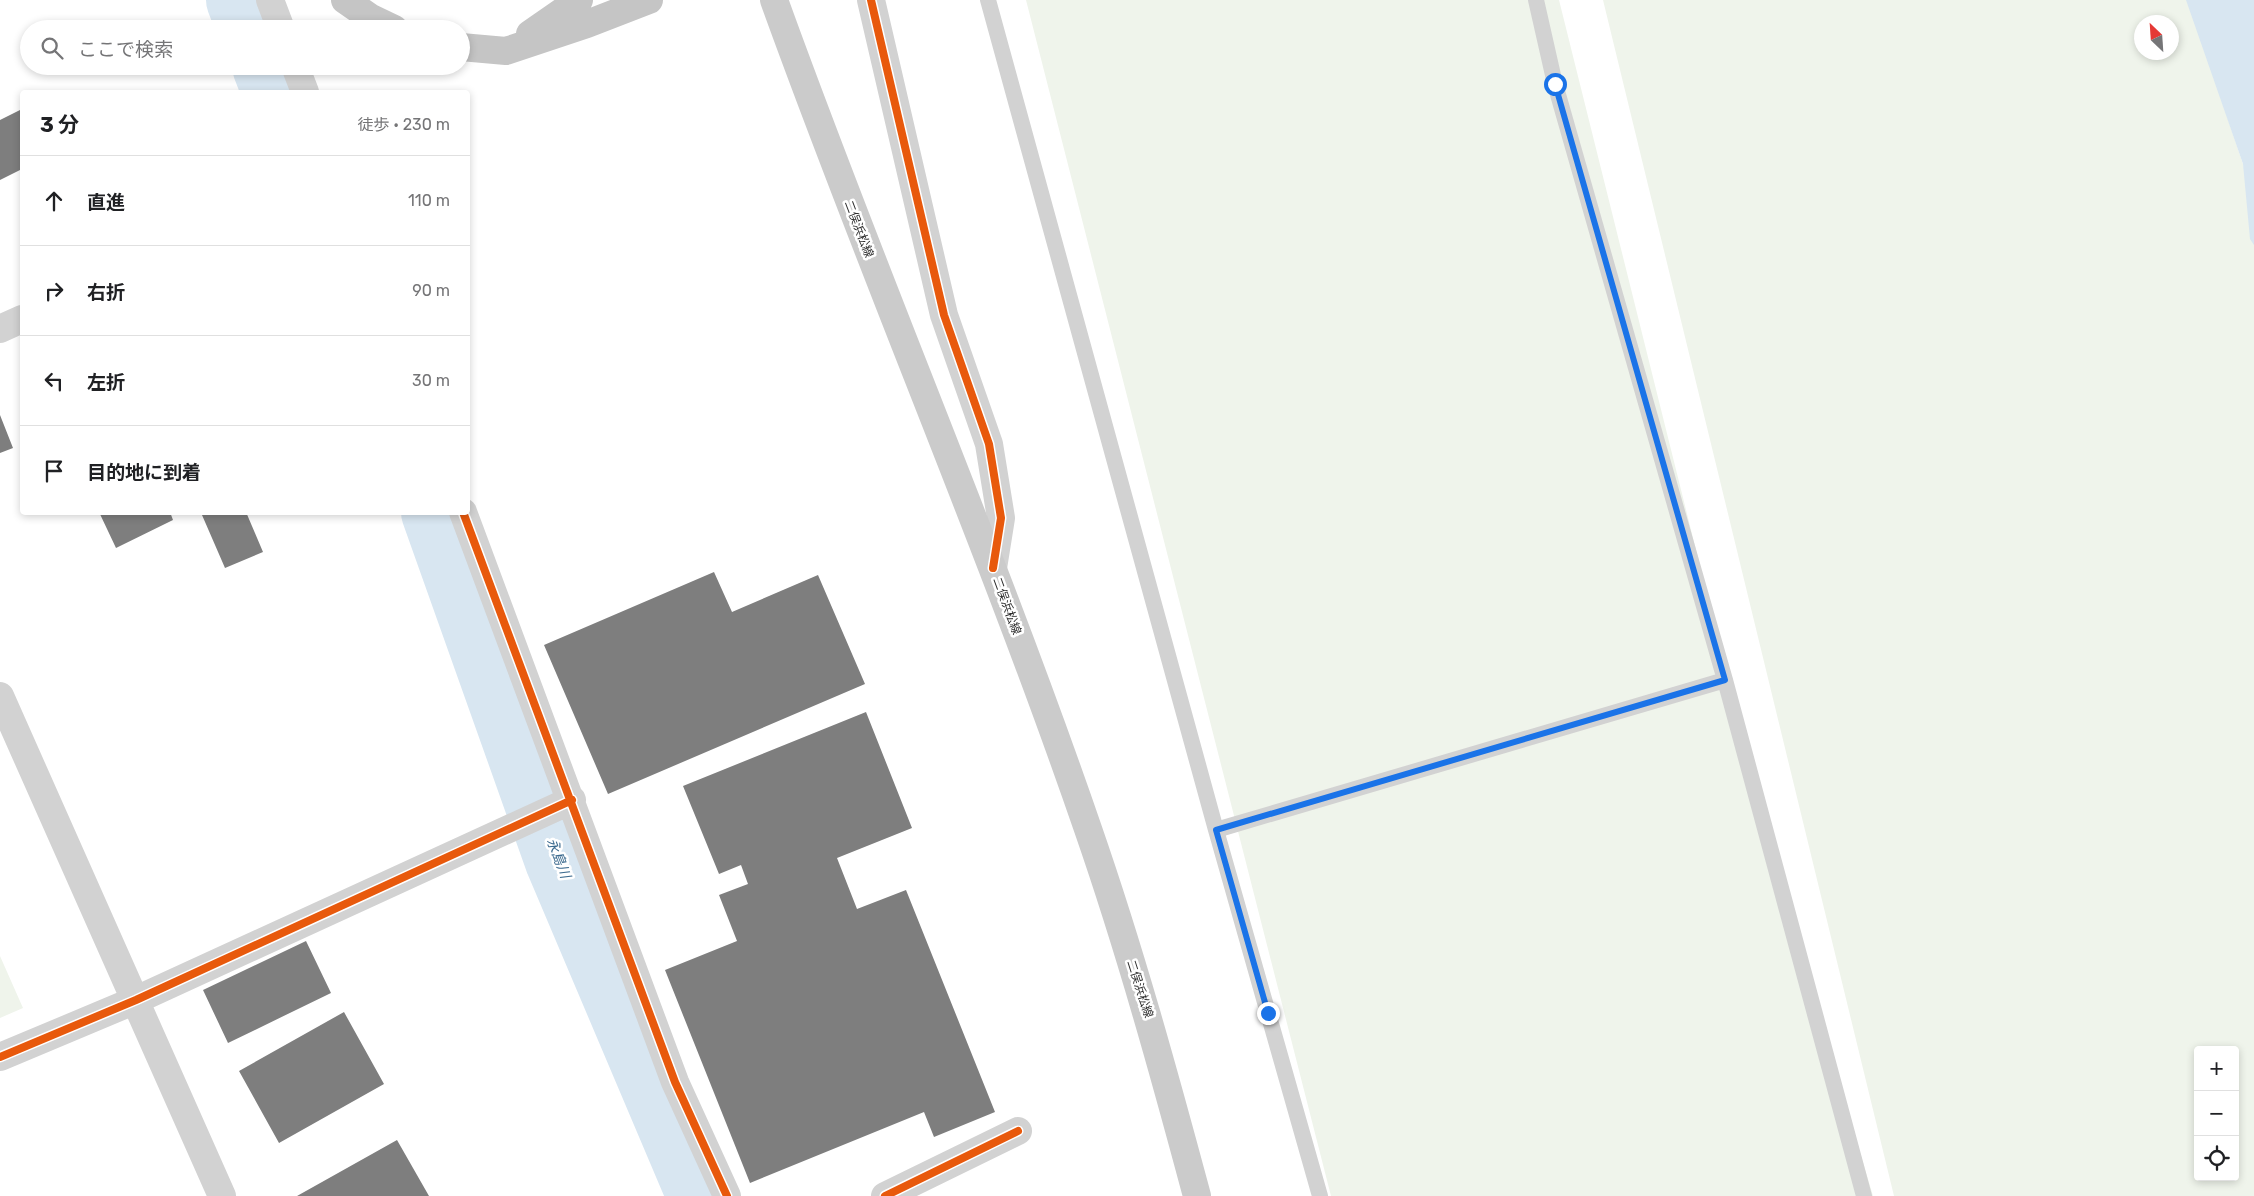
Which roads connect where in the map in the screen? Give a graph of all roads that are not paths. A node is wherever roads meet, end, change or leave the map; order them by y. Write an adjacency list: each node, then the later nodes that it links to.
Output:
1 (270, 0): 9 (street)
2 (344, 0): 10 (main road)
3 (579, 0): 12 (main road)
4 (649, 0): 12 (main road)
5 (774, 0): 18 (main road, 二俣浜松線)
6 (871, 0): 18 (street)
7 (988, 0): 22 (lane)
8 (1536, 0): 19 (lane)
9 (278, 20)
10 (375, 20)
11 (470, 48): 12 (main road)
12 (506, 51)
13 (298, 75): 14 (street)
14 (304, 90)
15 (20, 320): 16 (street)
16 (0, 329)
17 (464, 515): 21 (street)
18 (993, 568): 29 (main road, 二俣浜松線)
19 (1725, 680): 22 (lane); 31 (lane)
20 (0, 696): 23 (street)
21 (570, 801): 23 (street); 27 (street)
22 (1216, 830): 30 (lane)
23 (136, 1000): 24 (street); 26 (street)
24 (0, 1057)
25 (1018, 1131): 28 (street)
26 (222, 1196)
27 (728, 1196)
28 (885, 1196)
29 (1197, 1196)
30 (1320, 1196)
31 (1864, 1196)

